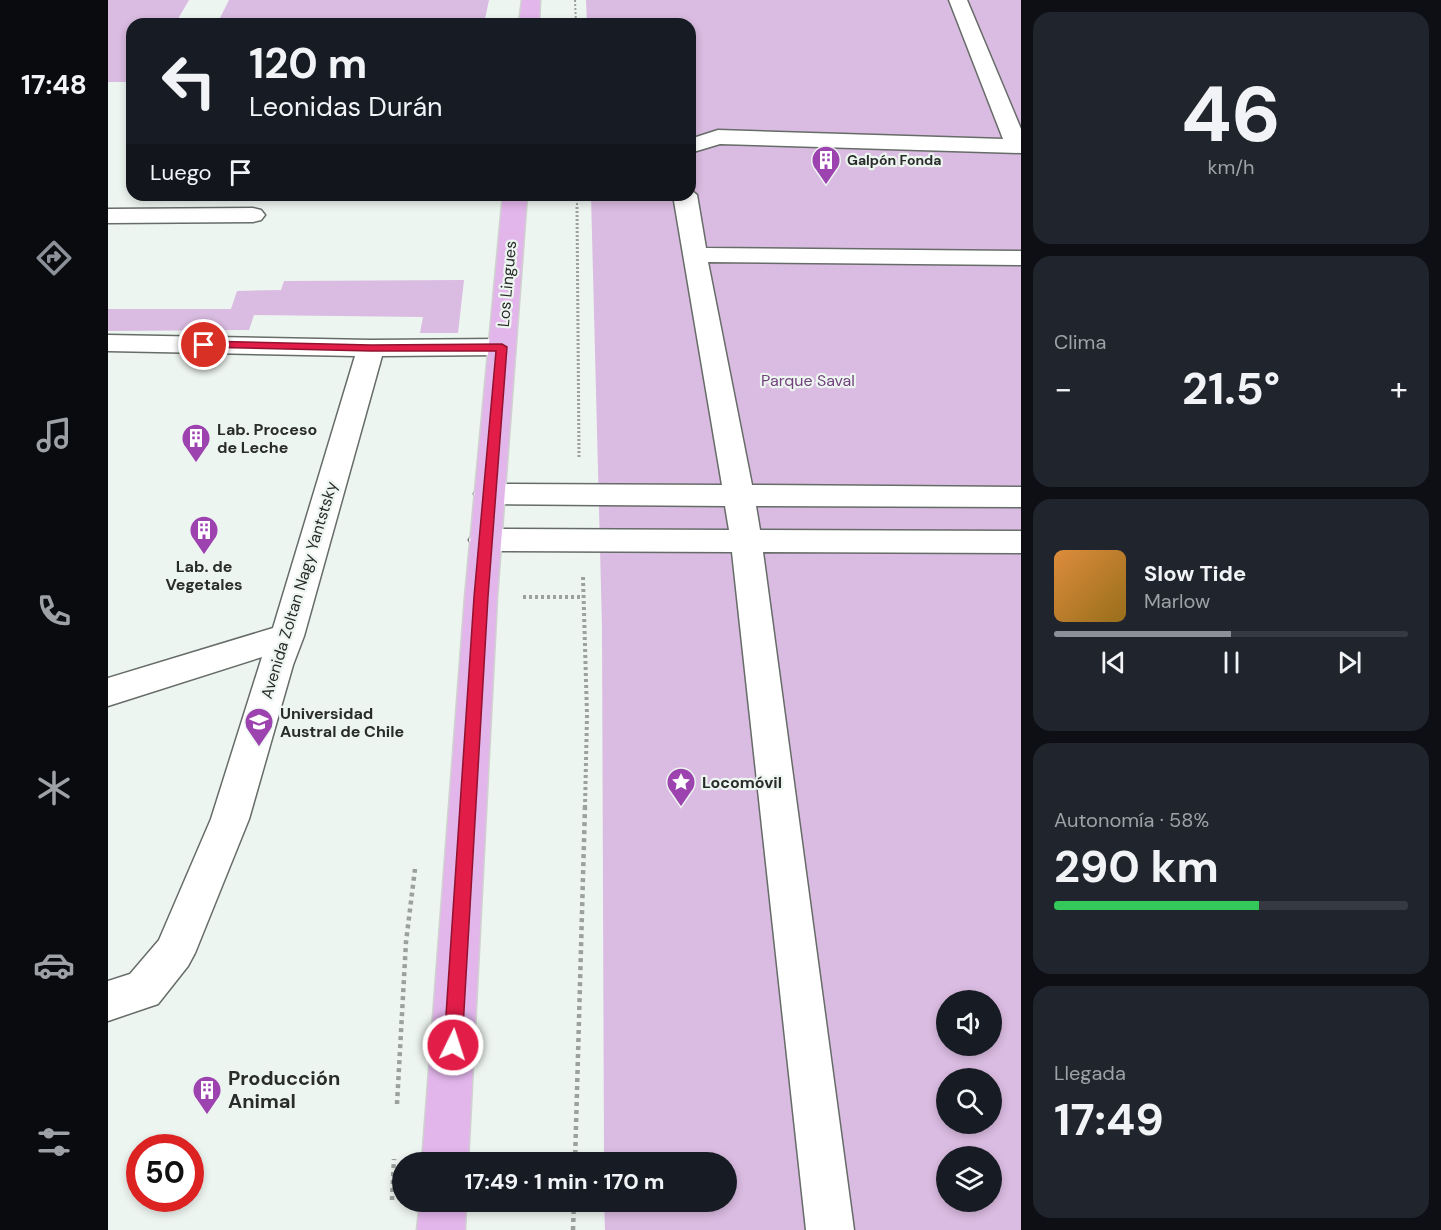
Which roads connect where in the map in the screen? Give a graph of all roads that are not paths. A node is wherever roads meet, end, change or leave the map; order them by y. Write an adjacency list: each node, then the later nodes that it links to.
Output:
1 (531, 0): 3 (main road)
2 (958, 0): 5 (street)
3 (530, 18)
4 (696, 144): 5 (street)
5 (1019, 146)
6 (514, 201): 13 (main road, Los Lingues)
7 (686, 201): 10 (street)
8 (253, 215): 9 (street)
9 (108, 216)
10 (694, 255): 11 (street); 16 (street)
11 (1021, 258)
12 (108, 343): 14 (street)
13 (502, 347): 14 (street); 15 (main road, Los Lingues)
14 (371, 348): 21 (street, Avenida Zoltan Nagy Yantstsky)
15 (489, 494): 16 (street); 18 (main road, Los Lingues)
16 (739, 495): 17 (street); 19 (street)
17 (1021, 497)
18 (485, 540): 19 (street); 24 (main road, Los Lingues)
19 (745, 540): 20 (street); 27 (street)
20 (1021, 542)
21 (287, 636): 22 (street); 23 (street, Avenida Zoltan Nagy Yantstsky)
22 (108, 692)
23 (108, 1000)
24 (446, 1152)
25 (442, 1212): 26 (main road)
26 (441, 1230)
27 (830, 1230)

